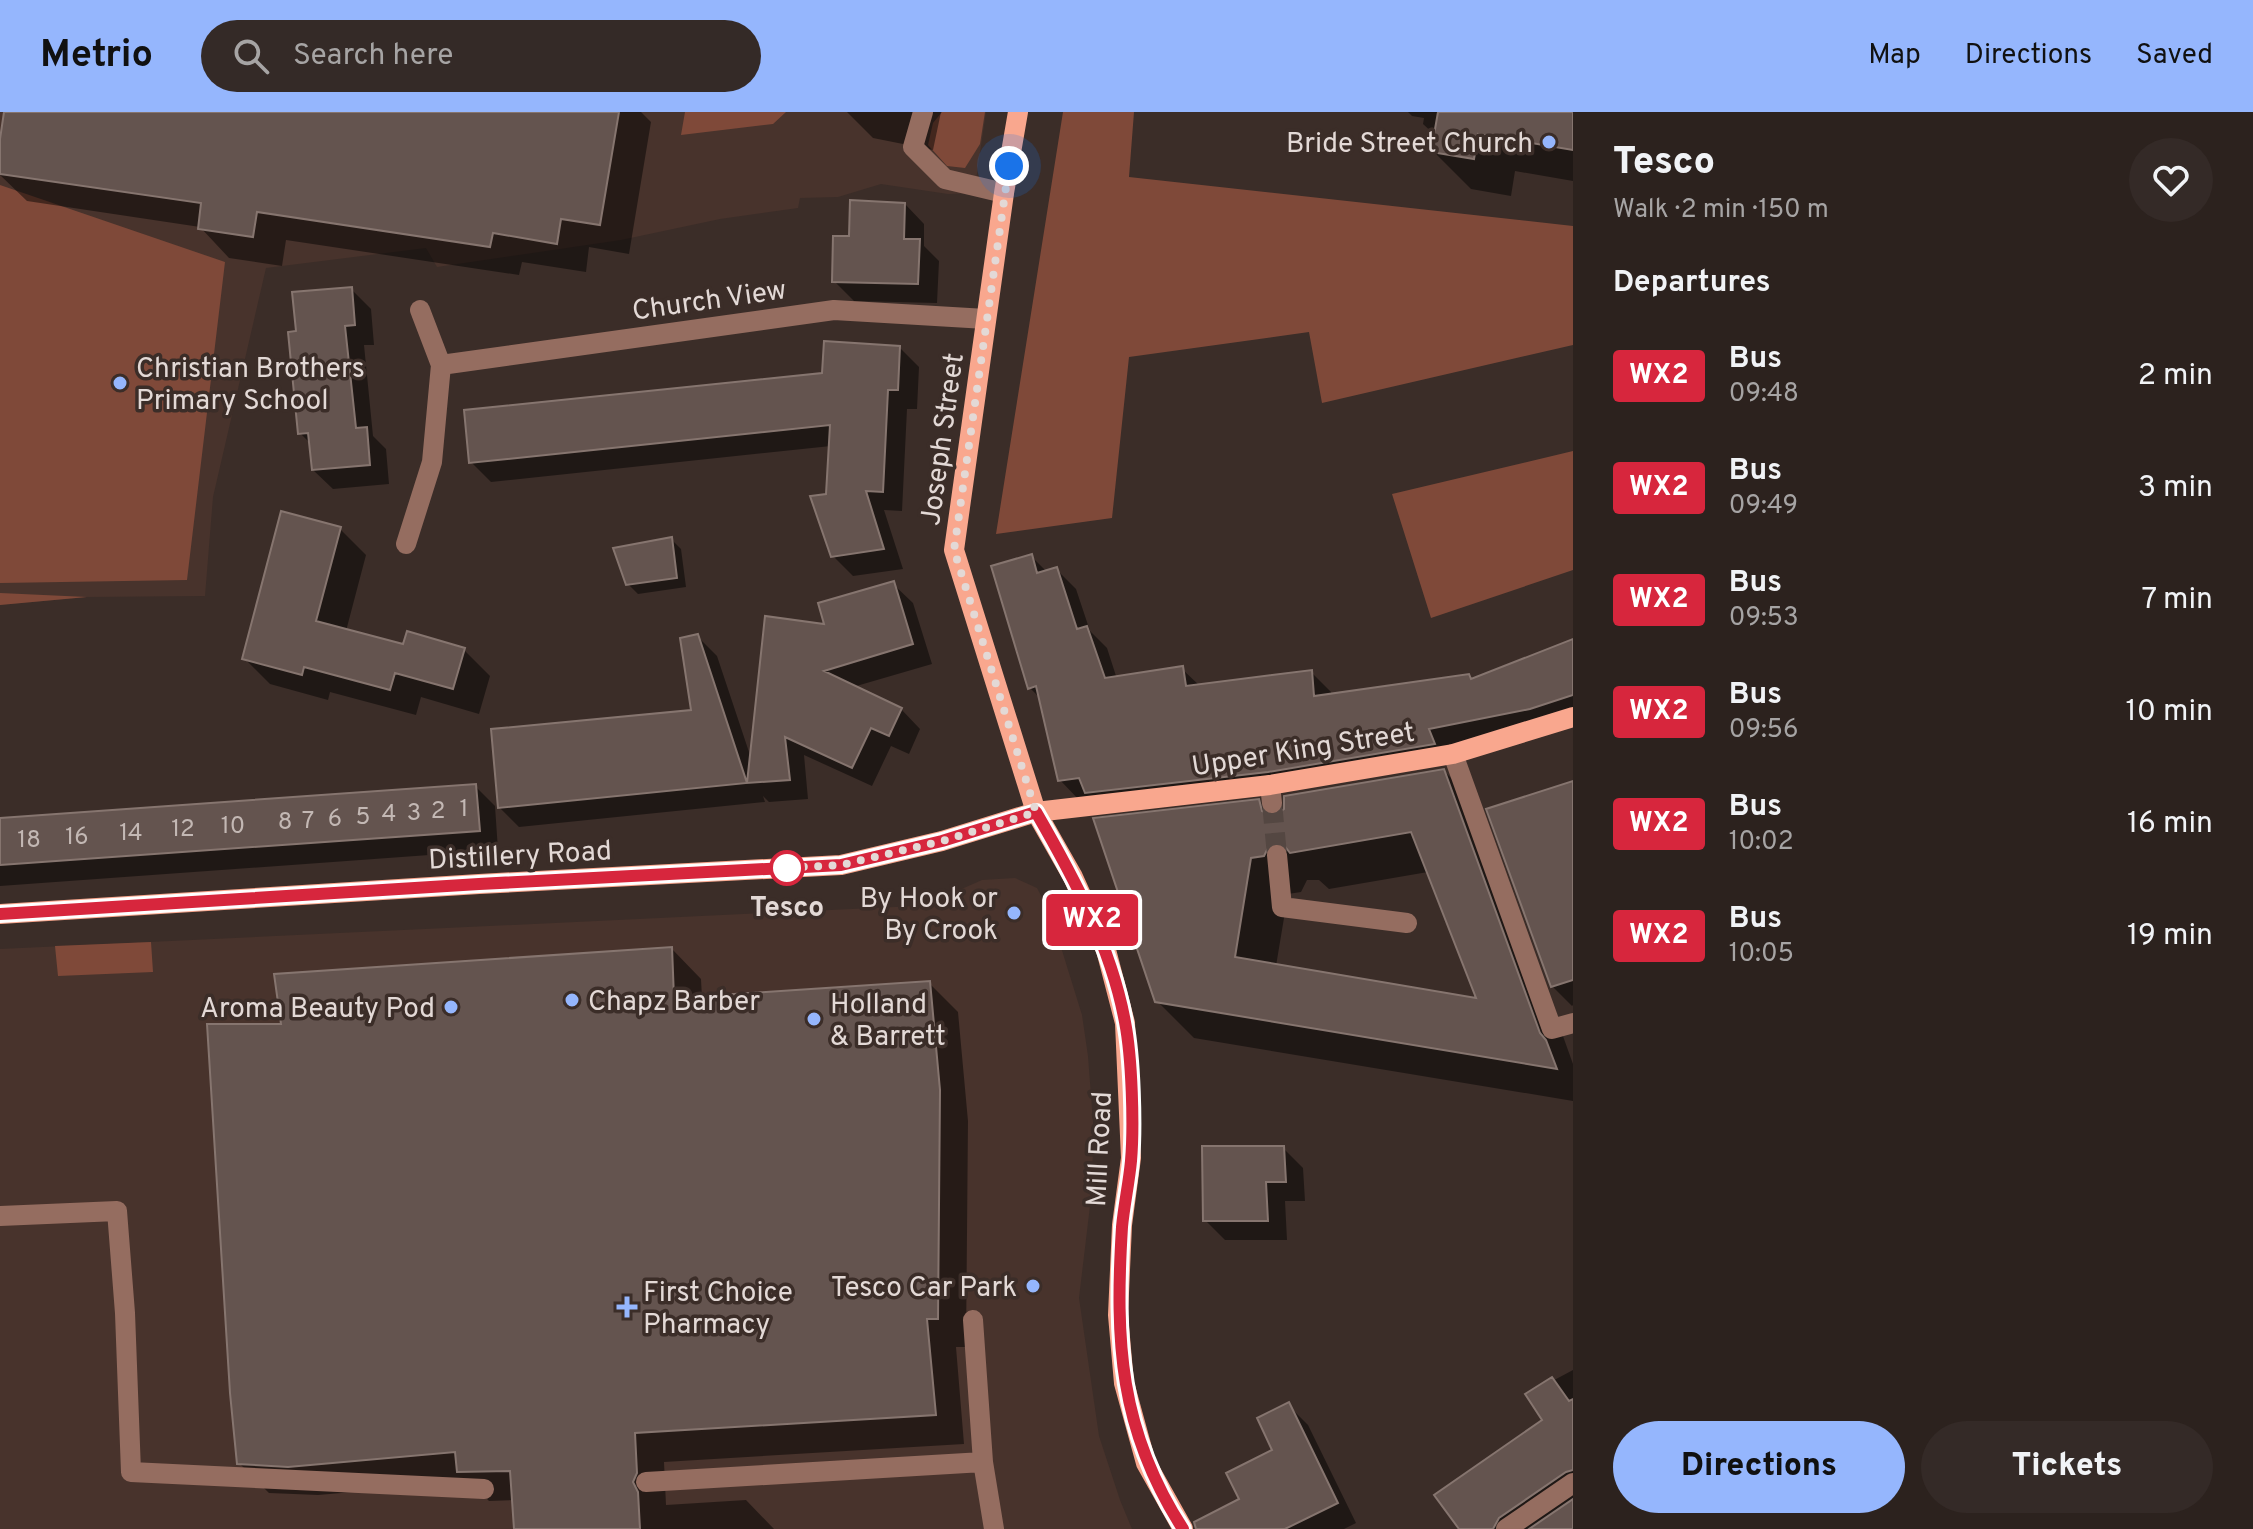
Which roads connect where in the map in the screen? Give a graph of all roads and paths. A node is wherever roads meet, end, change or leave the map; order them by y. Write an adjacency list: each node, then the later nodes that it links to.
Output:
1 (923, 112): 3 (street)
2 (1018, 112): 3 (main road, Joseph Street)
3 (1004, 193): 5 (main road, Joseph Street)
4 (420, 310): 6 (street)
5 (986, 319): 6 (street, Church View); 10 (main road, Joseph Street)
6 (441, 365): 7 (street)
7 (406, 544)
8 (1573, 717): 9 (main road, Upper King Street)
9 (1453, 754): 10 (main road, Upper King Street); 14 (street)
10 (1036, 812): 12 (main road, Distillery Road); 21 (main road, Mill Road)
11 (1277, 855): 13 (street)
12 (0, 914)
13 (1407, 923)
14 (1573, 1023)
15 (0, 1216): 20 (street)
16 (973, 1320): 17 (street)
17 (983, 1462): 18 (street); 22 (street)
18 (646, 1482)
19 (1573, 1483): 25 (street)
20 (484, 1489)
21 (1165, 1500): 23 (main road, Mill Road); 24 (main road, Mill Road)
22 (994, 1529)
23 (1176, 1529)
24 (1183, 1529)
25 (1506, 1529)

